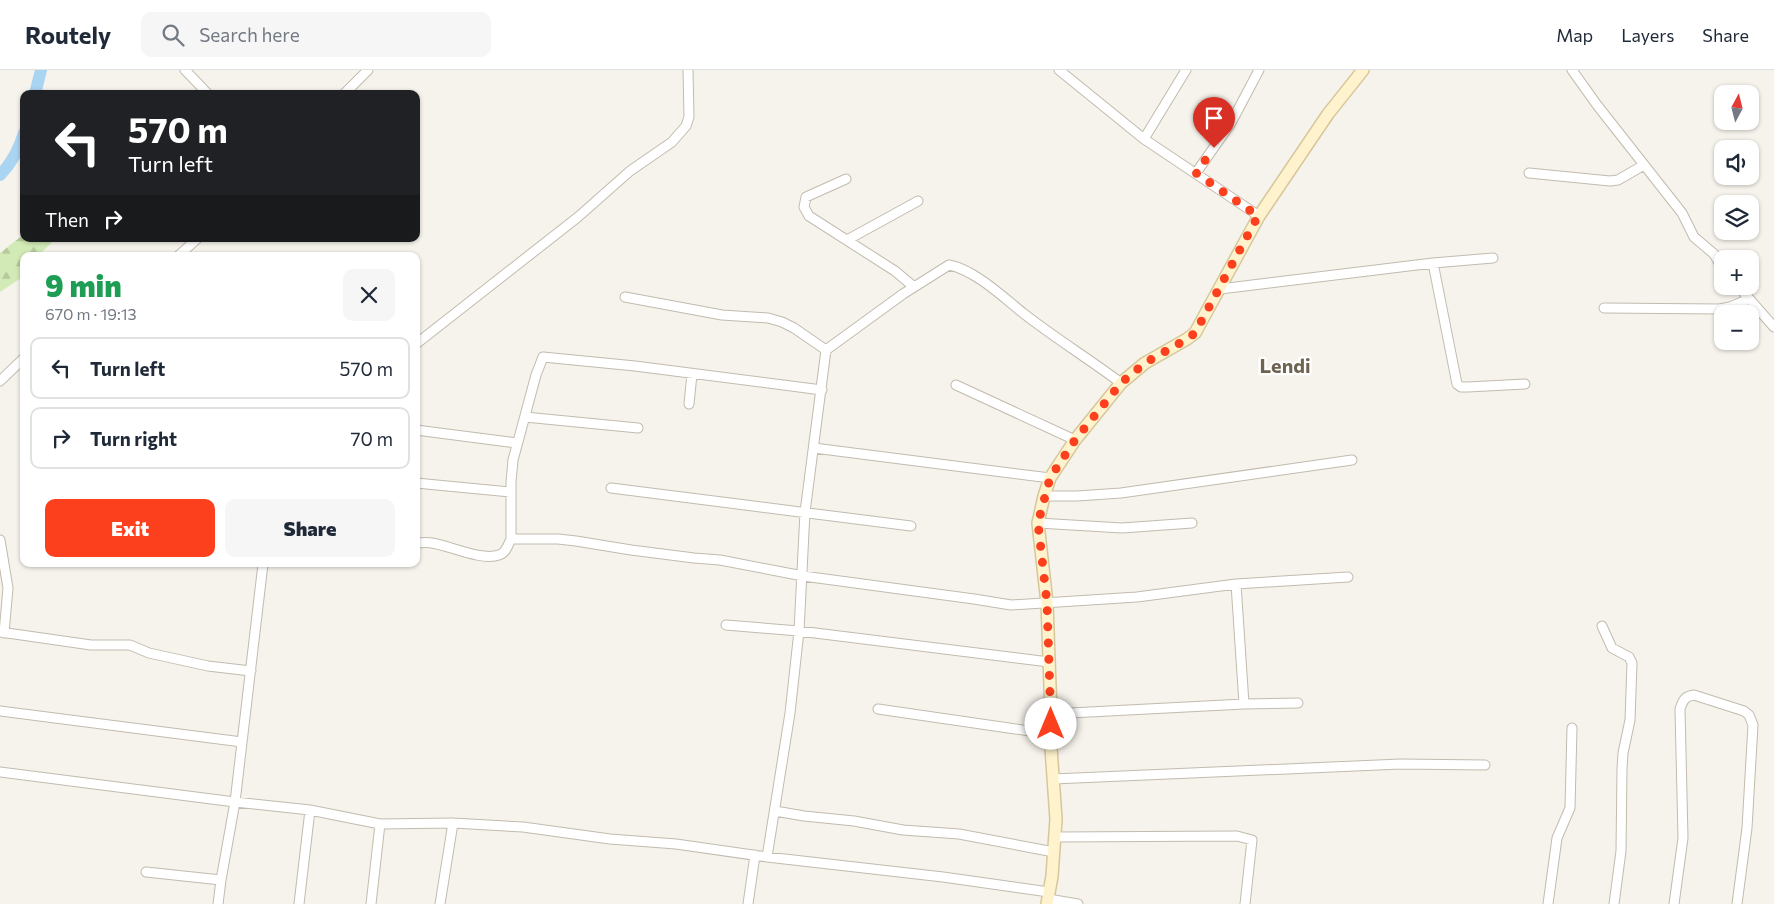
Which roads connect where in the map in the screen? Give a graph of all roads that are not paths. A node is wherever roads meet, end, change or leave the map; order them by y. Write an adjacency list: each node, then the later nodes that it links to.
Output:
1 (185, 70): 9 (street)
2 (368, 70): 10 (street)
3 (688, 70): 31 (street)
4 (1059, 70): 11 (street)
5 (1186, 70): 11 (street)
6 (1259, 70): 13 (street)
7 (1363, 70): 17 (main road)
8 (1572, 70): 12 (street)
9 (204, 90)
10 (348, 90)
11 (1144, 139): 13 (street)
12 (1644, 165): 14 (street); 21 (street)
13 (1196, 173): 17 (street)
14 (1529, 173)
15 (846, 179): 18 (street)
16 (918, 201): 18 (street)
17 (1258, 216): 25 (main road)
18 (848, 240): 24 (street)
19 (194, 242): 20 (street)
20 (182, 252)
21 (1714, 254)
22 (1493, 258): 23 (street)
23 (1433, 263): 25 (street); 37 (street)
24 (914, 287): 32 (street); 36 (street)
25 (1220, 289): 36 (main road)
26 (1746, 295): 28 (street)
27 (625, 297): 32 (street)
28 (1749, 299): 29 (street); 30 (street)
29 (1604, 308)
30 (1774, 327)
31 (420, 341)
32 (826, 350): 39 (street)
33 (20, 362): 35 (street)
34 (692, 374): 39 (street); 40 (street); 41 (street)
35 (0, 381)
36 (1121, 383): 44 (main road)
37 (1525, 384)
38 (956, 385): 44 (street)
39 (822, 390): 46 (street)
40 (689, 404)
41 (525, 417): 42 (street); 45 (street)
42 (638, 428)
43 (420, 431): 45 (street)
44 (1075, 440): 48 (main road)
45 (517, 443): 51 (street)
46 (814, 448): 48 (street); 53 (street)
47 (1352, 460): 52 (street)
48 (1050, 478): 52 (main road)
49 (420, 483): 51 (street)
50 (611, 488): 53 (street)
51 (511, 492): 57 (street)
52 (1044, 496): 54 (main road)
53 (805, 512): 56 (street); 61 (street)
54 (1038, 523): 55 (street); 64 (main road)
55 (1192, 523)
56 (911, 526)
57 (511, 539): 59 (street); 61 (street)
58 (0, 540): 68 (street)
59 (420, 543)
60 (263, 567): 70 (street)
61 (803, 576): 64 (street); 67 (street)
62 (1348, 577): 63 (street)
63 (1236, 584): 64 (street); 72 (street)
64 (1047, 603): 69 (main road)
65 (726, 624): 67 (street)
66 (1602, 626): 102 (street)
67 (799, 631): 69 (street); 84 (street)
68 (2, 633): 70 (street)
69 (1049, 662): 75 (main road)
70 (251, 671): 78 (street)
71 (1298, 703): 72 (street)
72 (1244, 704): 75 (street)
73 (878, 709): 77 (street)
74 (0, 712): 78 (street)
75 (1051, 714): 77 (main road)
76 (1572, 728): 101 (street)
77 (1050, 734): 81 (main road)
78 (242, 742): 82 (street)
79 (1485, 765): 81 (street)
80 (0, 772): 82 (street)
81 (1053, 779): 87 (main road)
82 (235, 802): 83 (street); 92 (street)
83 (310, 810): 86 (street); 95 (street)
84 (774, 811): 88 (street); 90 (street)
85 (453, 823): 86 (street); 89 (street); 97 (street)
86 (380, 824): 96 (street)
87 (1056, 837): 88 (main road); 100 (street)
88 (1054, 852): 93 (main road)
89 (755, 855): 90 (street); 98 (street)
90 (767, 857): 93 (street)
91 (146, 872): 92 (street)
92 (221, 880): 94 (street)
93 (1048, 898): 99 (street)
94 (218, 904)
95 (300, 904)
96 (371, 904)
97 (440, 904)
98 (748, 904)
99 (1078, 904)
100 (1245, 904)
101 (1548, 904)
102 (1614, 904)
103 (1674, 904): 104 (street)
104 (1737, 904)

